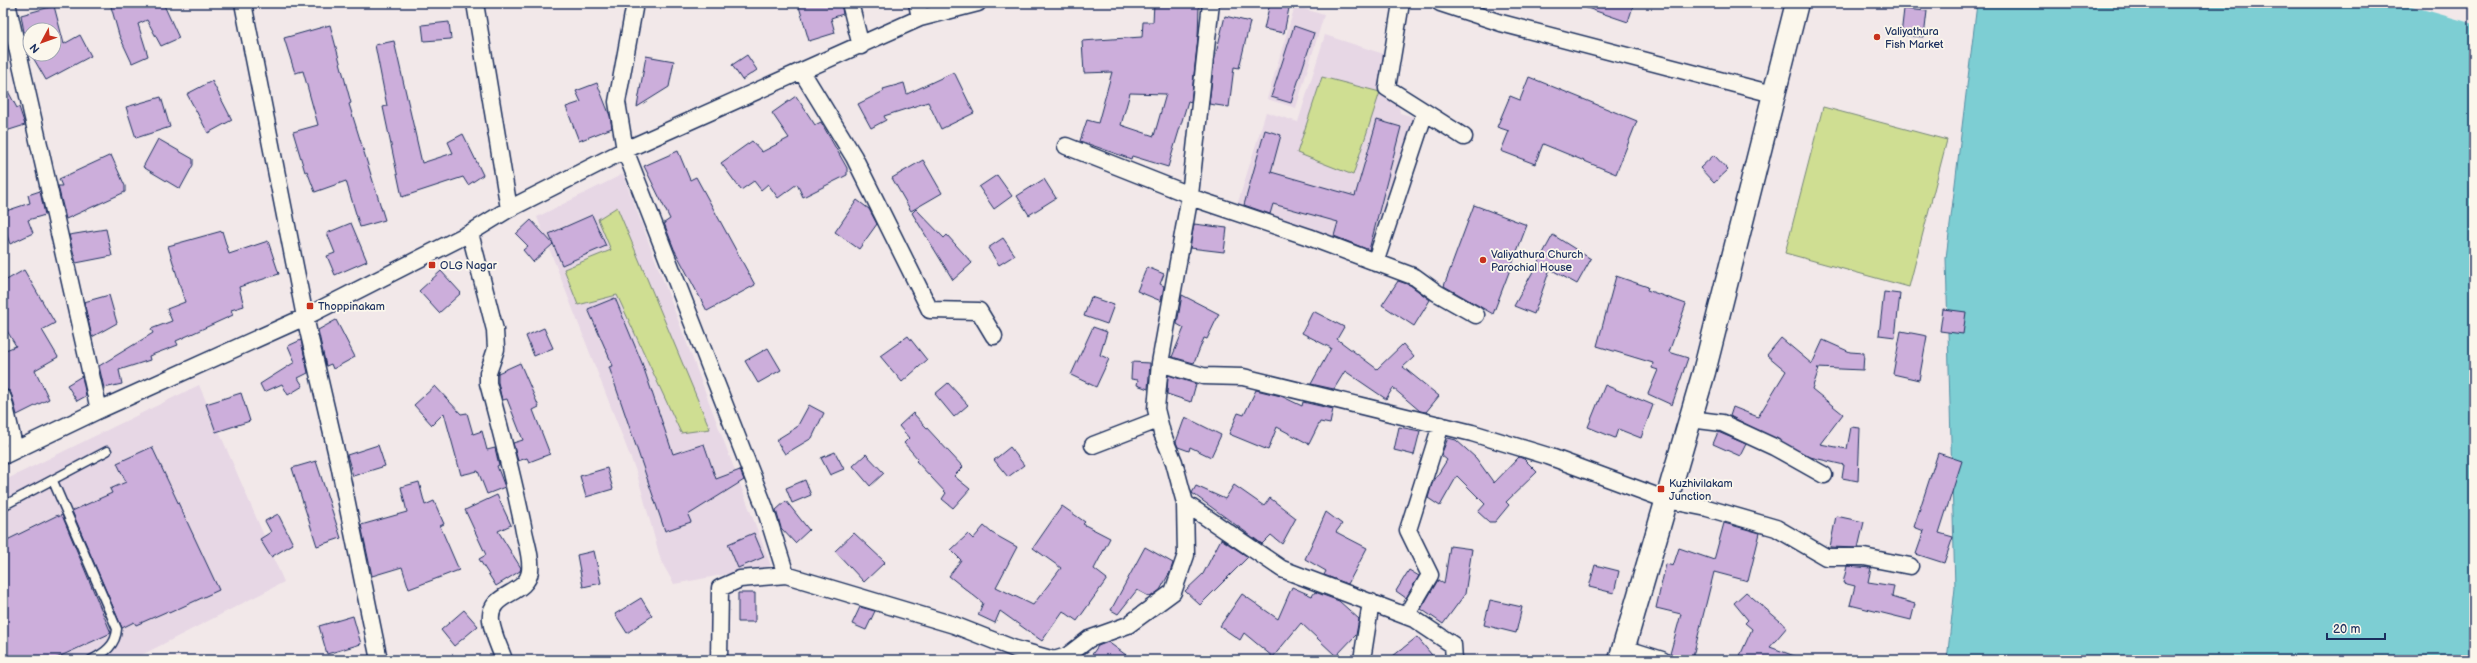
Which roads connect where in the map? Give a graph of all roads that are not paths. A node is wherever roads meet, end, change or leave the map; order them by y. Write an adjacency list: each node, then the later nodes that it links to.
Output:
1 (7, 3): 28 (street)
2 (243, 3): 24 (street)
3 (475, 3): 20 (street)
4 (635, 3): 18 (street)
5 (850, 3): 12 (street)
6 (978, 3): 11 (street)
7 (1211, 3): 19 (street)
8 (1401, 3): 15 (street)
9 (1440, 3): 14 (street)
10 (1797, 3): 14 (main road)
11 (919, 11): 12 (street)
12 (861, 46): 13 (street)
13 (802, 72): 18 (street); 25 (street)
14 (1773, 94): 29 (main road)
15 (1425, 112): 16 (street); 22 (street)
16 (1464, 137)
17 (1066, 146): 19 (street)
18 (625, 150): 20 (street); 41 (street)
19 (1190, 196): 22 (street); 26 (street)
20 (509, 209): 21 (street)
21 (470, 233): 24 (street); 47 (street)
22 (1375, 263): 23 (street)
23 (1476, 315)
24 (305, 317): 28 (street); 46 (street)
25 (994, 336)
26 (1160, 364): 30 (street); 31 (street)
27 (3, 398): 34 (street)
28 (99, 410): 34 (street)
29 (1690, 419): 35 (street); 37 (main road)
30 (1158, 420): 32 (street); 38 (street)
31 (1441, 424): 37 (street); 43 (street)
32 (1093, 444)
33 (108, 451): 36 (lane)
34 (9, 453)
35 (1824, 476)
36 (53, 480): 39 (lane); 45 (lane)
37 (1667, 500): 40 (street); 44 (main road)
38 (1185, 503): 41 (street); 42 (street)
39 (3, 506)
40 (1910, 566)
41 (786, 575): 48 (street)
42 (1371, 602): 43 (street); 49 (street)
43 (1406, 616): 50 (street)
44 (1622, 654): 51 (street)
45 (91, 660)
46 (379, 660)
47 (504, 660)
48 (719, 660)
49 (1362, 660)
50 (1454, 660)
51 (1662, 660)

